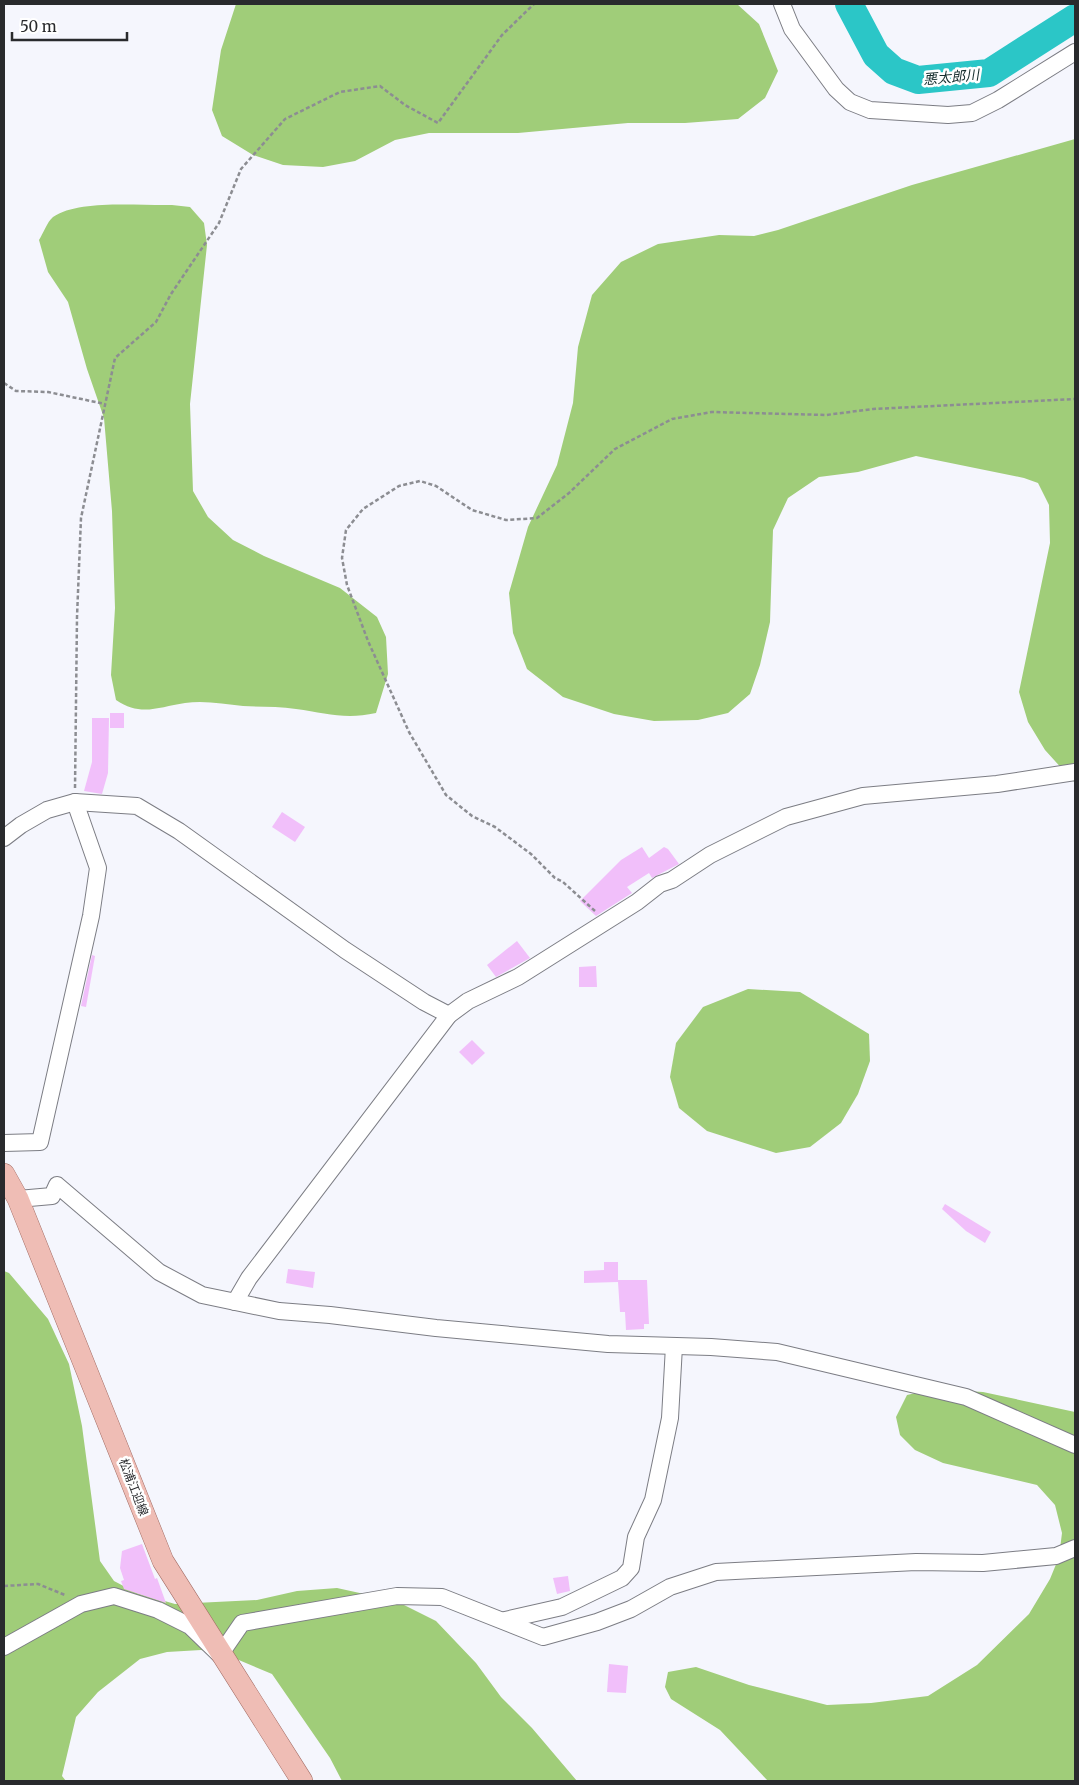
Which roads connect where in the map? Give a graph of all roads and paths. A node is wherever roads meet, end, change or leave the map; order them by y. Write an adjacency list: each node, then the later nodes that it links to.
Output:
1 (534, 4): 6 (path)
2 (782, 4): 3 (street)
3 (1075, 52)
4 (4, 383): 6 (path)
5 (1075, 399): 10 (path)
6 (105, 404): 8 (path)
7 (1075, 772): 10 (street)
8 (75, 802): 9 (street); 11 (street); 12 (street)
9 (4, 838)
10 (605, 920): 11 (street)
11 (449, 1015): 15 (street)
12 (4, 1143)
13 (4, 1174): 14 (main road, 松浦江迎線)
14 (18, 1199): 15 (street); 23 (main road, 松浦江迎線)
15 (235, 1302): 16 (street)
16 (674, 1346): 17 (street); 21 (street)
17 (1075, 1445)
18 (1075, 1548): 21 (street)
19 (4, 1586): 20 (path)
20 (81, 1604): 22 (street); 23 (street)
21 (505, 1620): 23 (street)
22 (4, 1646)
23 (220, 1655): 24 (main road, 松浦江迎線)
24 (302, 1781)

